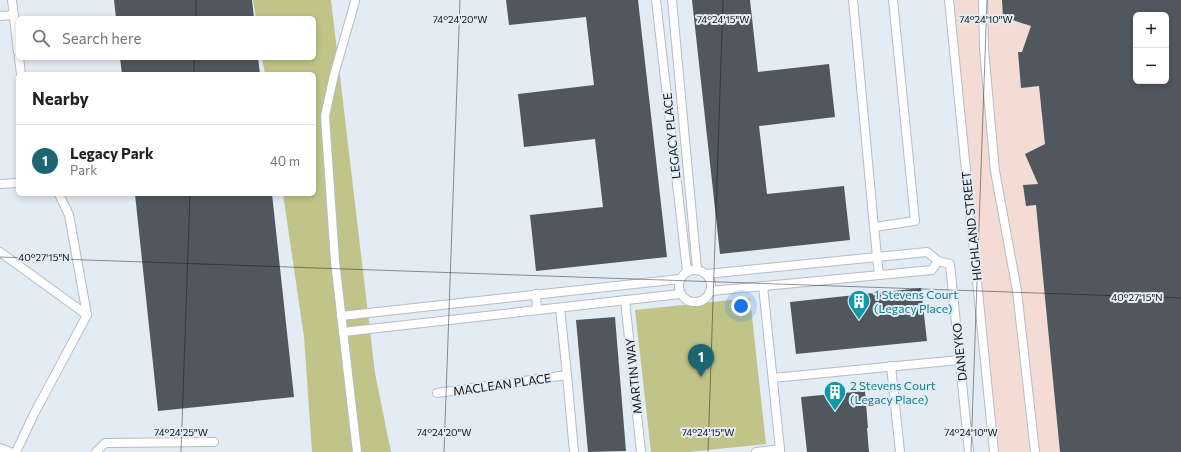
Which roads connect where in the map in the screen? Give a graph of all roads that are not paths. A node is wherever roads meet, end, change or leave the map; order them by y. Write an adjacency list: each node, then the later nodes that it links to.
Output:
1 (12, 0): 9 (lane)
2 (355, 0): 34 (lane)
3 (656, 0): 22 (lane, LEGACY PLACE)
4 (672, 0): 21 (lane, LEGACY PLACE)
5 (853, 0): 17 (lane)
6 (893, 0): 17 (lane)
7 (949, 0): 53 (lane, HIGHLAND STREET)
8 (983, 0): 54 (lane)
9 (13, 15): 10 (lane); 11 (lane)
10 (0, 16)
11 (16, 37)
12 (19, 60): 13 (lane)
13 (21, 72)
14 (16, 183): 15 (lane)
15 (0, 184)
16 (60, 196): 33 (lane)
17 (874, 227): 19 (lane)
18 (0, 252): 33 (lane)
19 (877, 257): 20 (lane); 23 (lane); 24 (lane)
20 (938, 261): 24 (lane); 36 (lane, DANEYKO)
21 (697, 269): 22 (lane); 23 (lane)
22 (687, 271): 25 (lane)
23 (707, 274): 27 (lane)
24 (879, 275): 26 (lane)
25 (680, 278): 28 (lane); 29 (lane)
26 (763, 286): 27 (lane); 39 (lane)
27 (711, 290): 29 (lane)
28 (536, 294): 32 (lane); 34 (lane)
29 (680, 294): 30 (lane)
30 (625, 300): 31 (lane); 49 (lane, MARTIN WAY)
31 (560, 308): 32 (lane); 38 (lane)
32 (537, 310): 35 (lane)
33 (87, 315): 45 (lane)
34 (341, 316): 35 (lane)
35 (343, 332): 47 (lane)
36 (959, 360): 37 (lane); 52 (lane, DANEYKO)
37 (891, 366): 39 (lane); 51 (lane)
38 (567, 375): 40 (lane, MACLEAN PLACE); 48 (lane)
39 (773, 378): 43 (lane)
40 (437, 393)
41 (214, 442): 46 (lane)
42 (0, 448): 44 (lane)
43 (780, 451): 50 (lane)
44 (10, 452)
45 (16, 452)
46 (96, 452)
47 (357, 452)
48 (574, 452)
49 (641, 452)
50 (756, 452)
51 (900, 452)
52 (969, 452)
53 (994, 452)
54 (1035, 452)

